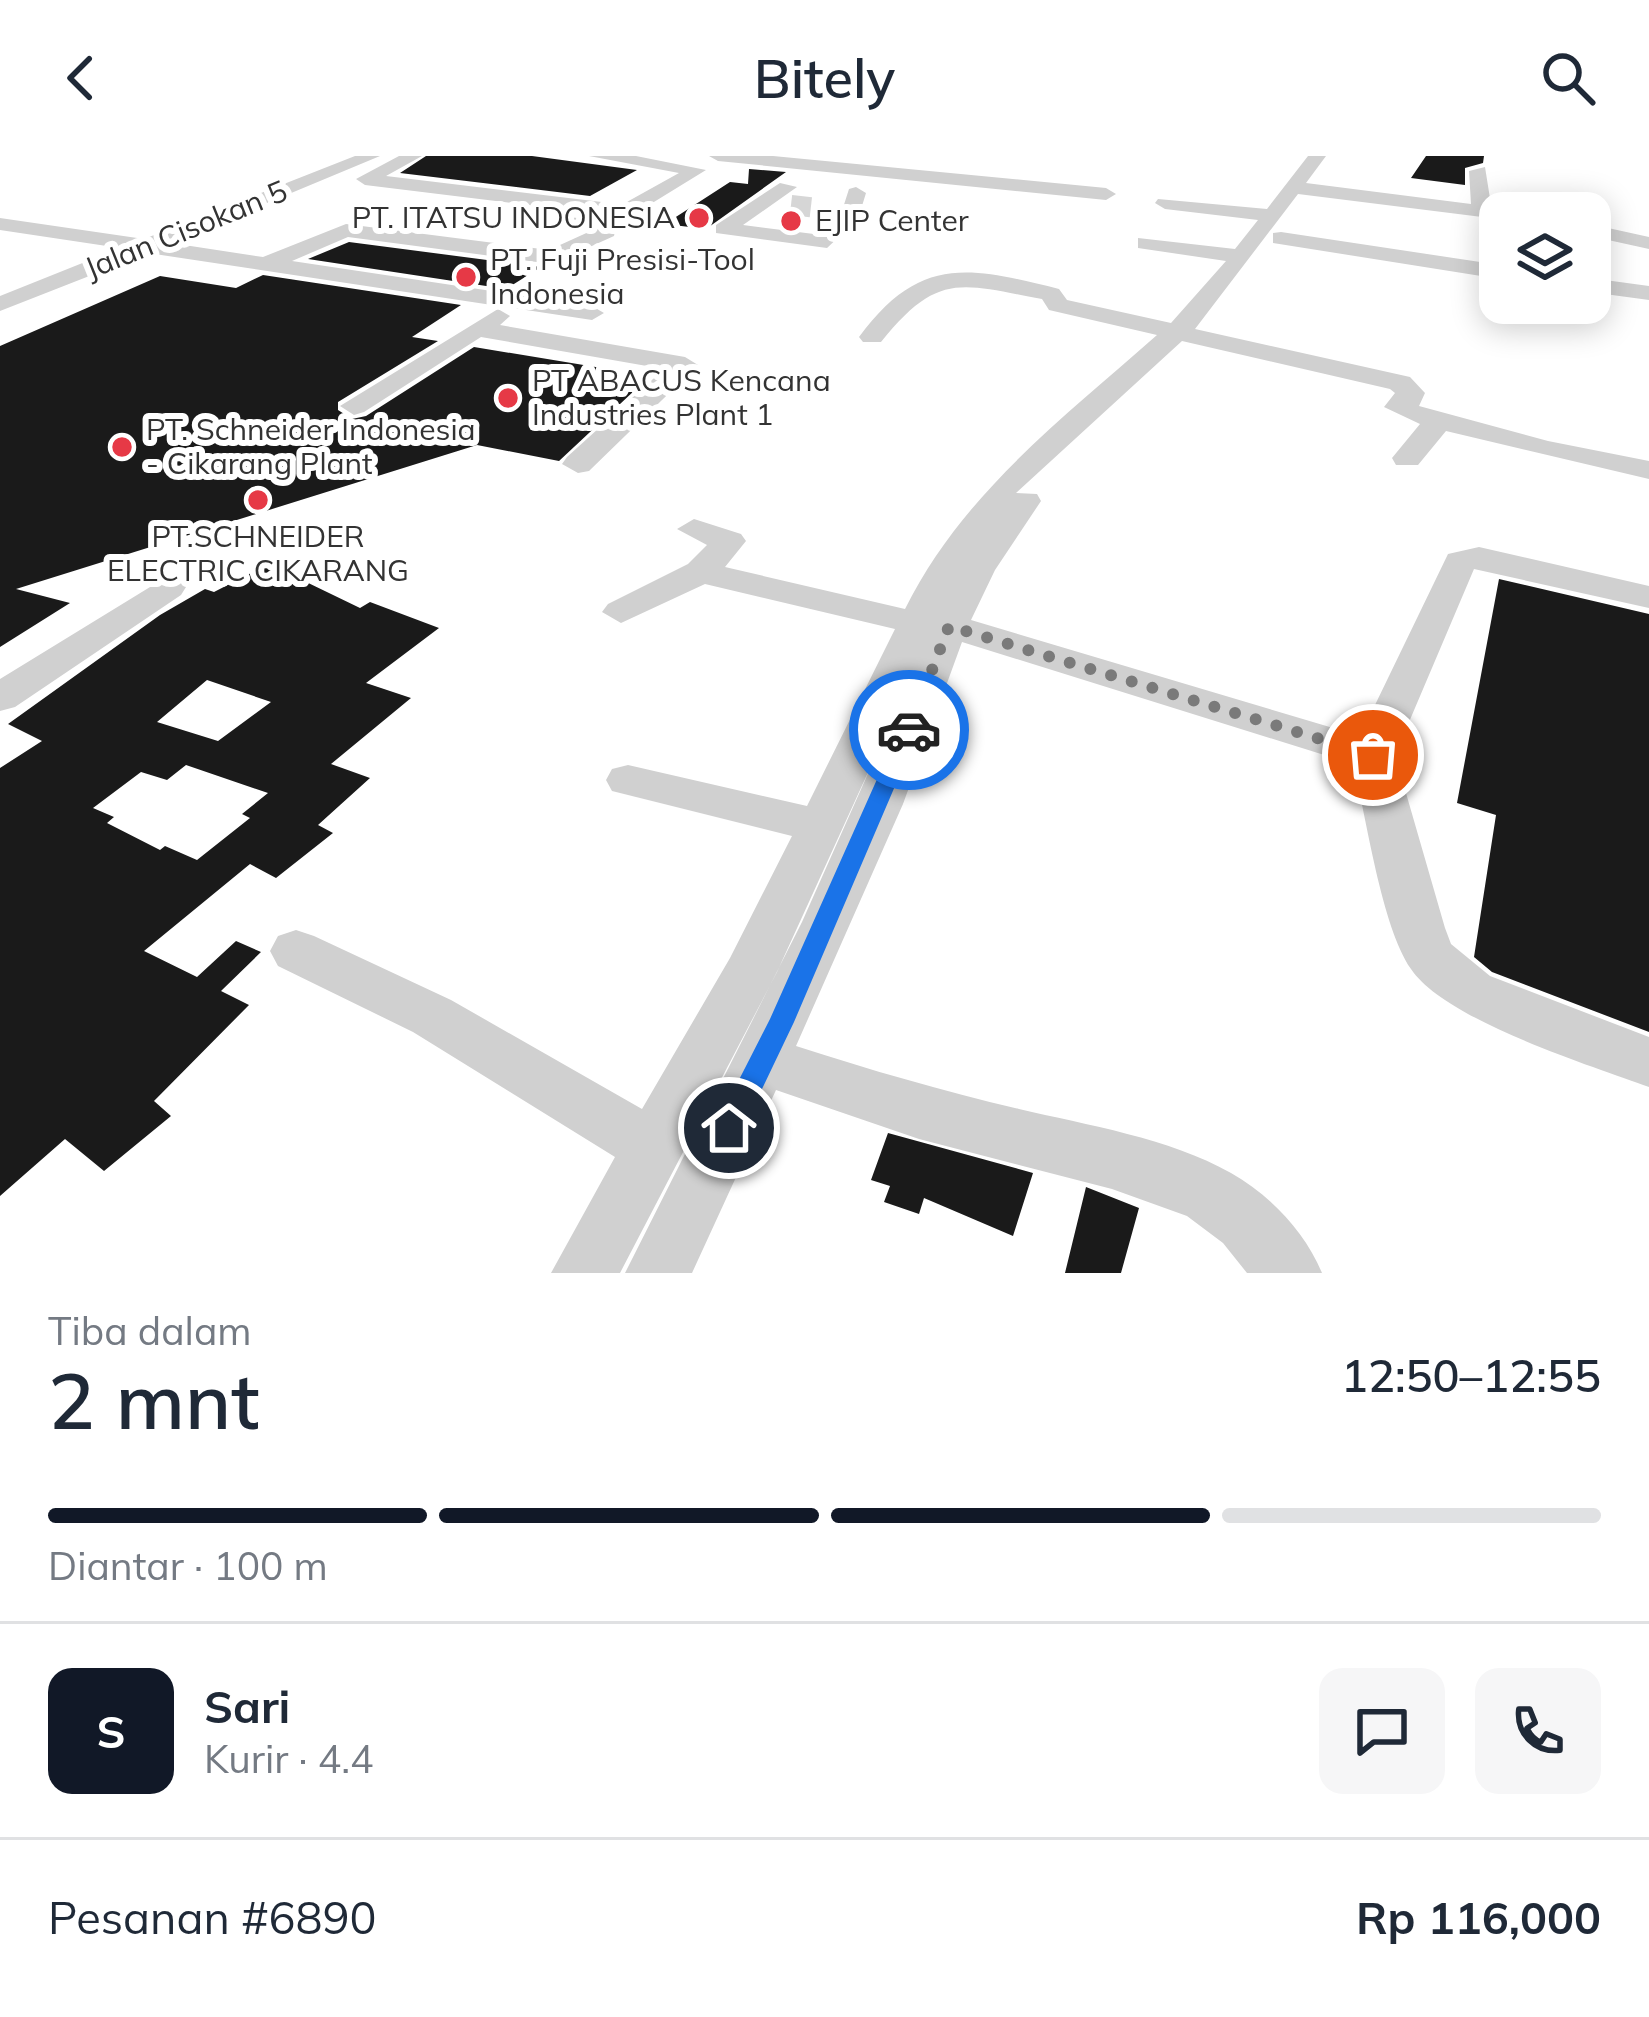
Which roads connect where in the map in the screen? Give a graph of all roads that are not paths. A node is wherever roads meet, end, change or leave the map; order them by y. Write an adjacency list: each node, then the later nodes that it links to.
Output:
1 (371, 156): 18 (street, Jalan Cisokan 5)
2 (413, 156): 3 (street)
3 (598, 156)
4 (1478, 171): 8 (street)
5 (1200, 185): 8 (street)
6 (805, 190): 6 (street); 7 (street)
7 (1106, 194)
8 (1286, 198): 9 (street); 16 (street); 21 (street); 29 (street)
9 (1165, 203)
10 (488, 210): 14 (street)
11 (0, 224): 18 (street)
12 (280, 229): 14 (street)
13 (1611, 235): 17 (street)
14 (331, 236): 19 (street)
15 (239, 243): 19 (street)
16 (1146, 243)
17 (1649, 243)
18 (145, 246): 20 (street); 27 (street, Jalan Cisokan 5)
19 (296, 251): 20 (street)
20 (267, 263): 25 (street)
21 (1479, 266)
22 (1611, 282): 23 (street)
23 (1649, 293)
24 (328, 296): 27 (street)
25 (519, 302): 26 (street); 28 (street)
26 (592, 313)
27 (3, 320)
28 (477, 329): 31 (street); 34 (street)
29 (1191, 333): 30 (street); 32 (street); 41 (street)
30 (872, 337)
31 (354, 406)
32 (1439, 421): 33 (street); 35 (street)
33 (1407, 458)
34 (578, 464)
35 (1649, 470)
36 (694, 529): 37 (street)
37 (701, 572): 40 (street); 41 (street)
38 (168, 586): 42 (street)
39 (1649, 597): 43 (street)
40 (621, 612)
41 (933, 624): 43 (street); 45 (street); 47 (street)
42 (0, 698)
43 (1373, 755): 48 (street)
44 (628, 779): 45 (street)
45 (820, 826): 49 (street)
46 (296, 951): 49 (street)
47 (764, 1061): 49 (street); 52 (street)
48 (1649, 1062)
49 (675, 1148): 50 (street); 51 (street)
50 (584, 1273)
51 (658, 1273)
52 (1289, 1273)

